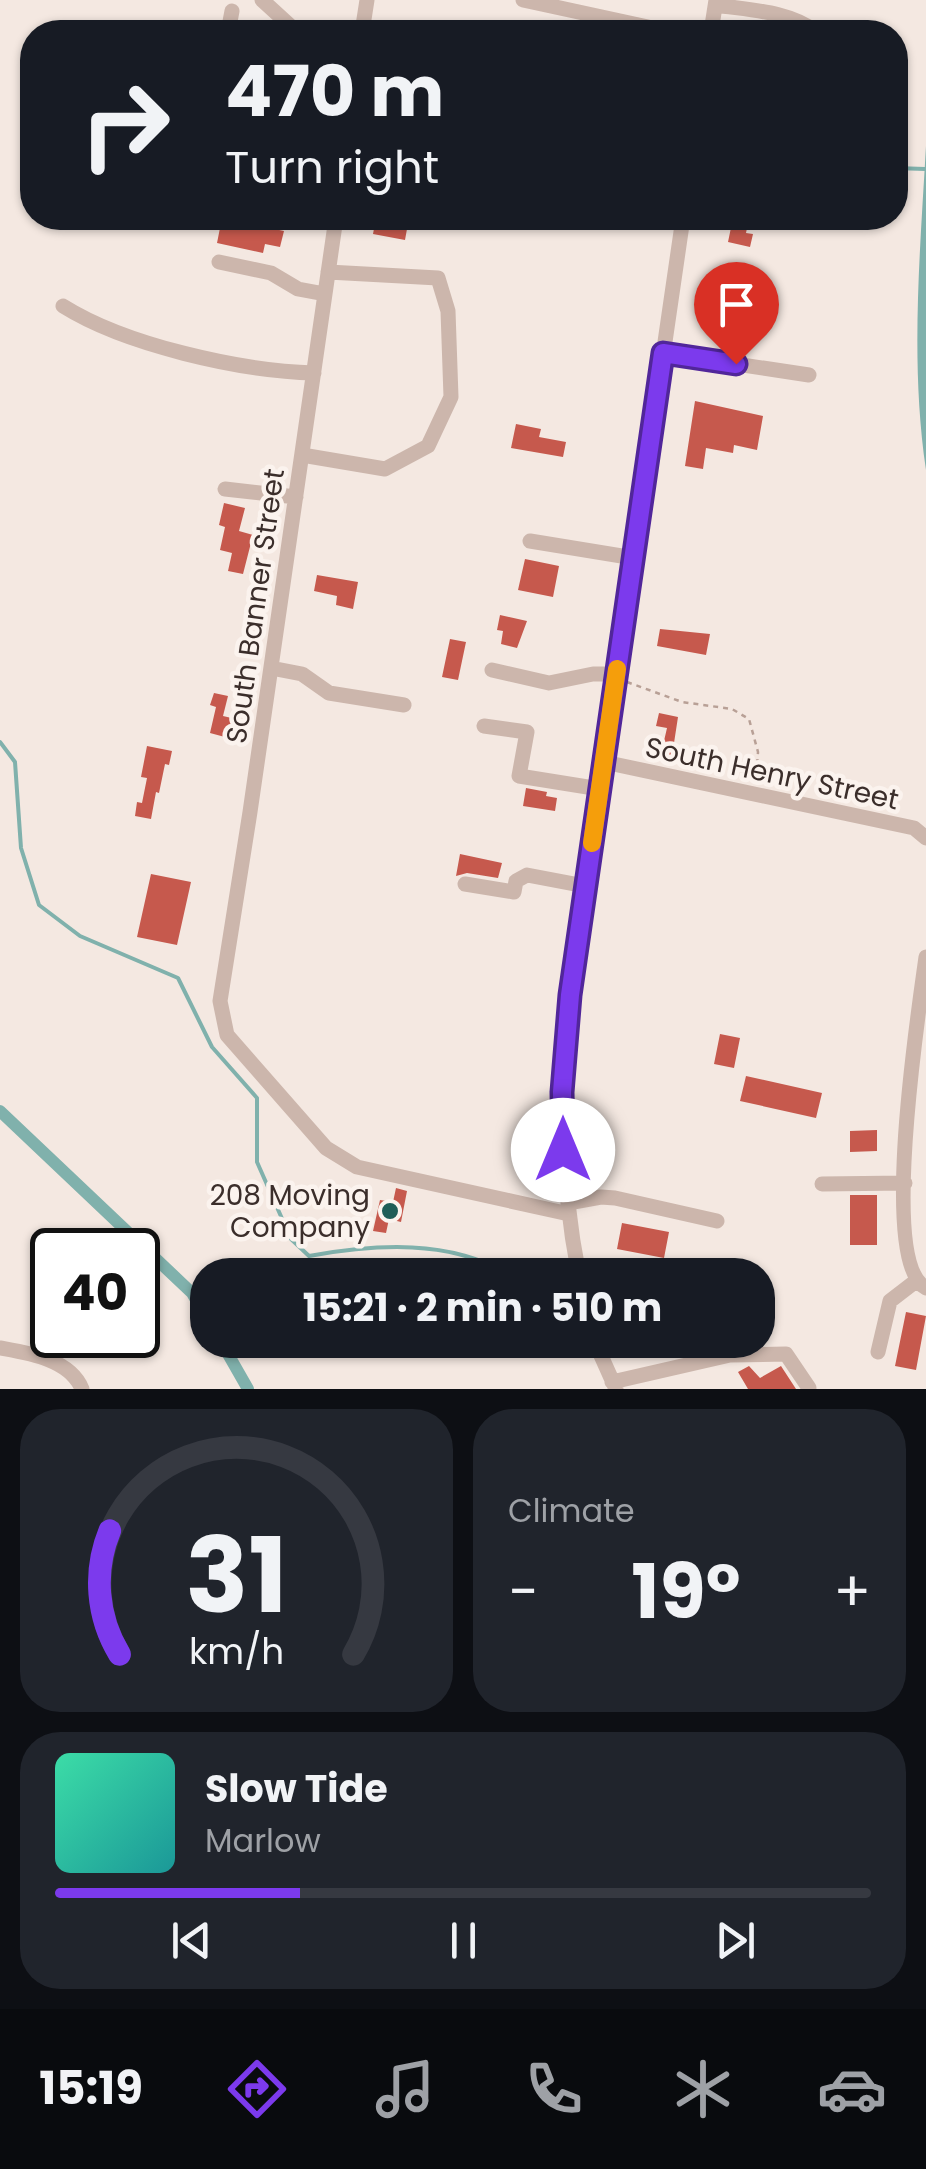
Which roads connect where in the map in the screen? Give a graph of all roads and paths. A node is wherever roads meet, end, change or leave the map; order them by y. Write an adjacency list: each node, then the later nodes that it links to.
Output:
1 (262, 0): 6 (street)
2 (524, 0): 7 (street)
3 (716, 2): 8 (street)
4 (232, 11): 5 (street)
5 (230, 20)
6 (284, 20)
7 (615, 20)
8 (793, 20)
9 (334, 230): 12 (street, South Banner Street)
10 (681, 230): 15 (street)
11 (219, 262): 13 (street)
12 (328, 272): 13 (street, South Banner Street); 18 (street)
13 (325, 294): 16 (street, South Banner Street)
14 (62, 306): 16 (street)
15 (663, 353): 17 (street); 22 (street)
16 (314, 373): 18 (street, South Banner Street)
17 (809, 375)
18 (302, 455): 20 (street, South Banner Street)
19 (225, 489): 20 (street)
20 (296, 498): 23 (street, South Banner Street)
21 (530, 541): 22 (street)
22 (634, 558): 25 (street)
23 (271, 668): 26 (street); 37 (street, South Banner Street)
24 (492, 670): 25 (street)
25 (616, 676): 28 (street); 30 (path)
26 (404, 705)
27 (484, 726): 29 (street)
28 (604, 762): 29 (street); 30 (street, South Henry Street)
29 (600, 790): 33 (street)
30 (755, 794): 31 (street, South Henry Street)
31 (926, 838)
32 (465, 884): 33 (street)
33 (586, 886): 37 (street)
34 (926, 956): 35 (street)
35 (905, 1183): 36 (street); 40 (street)
36 (822, 1184)
37 (568, 1209): 38 (street); 39 (street)
38 (717, 1221)
39 (576, 1258)
40 (921, 1285): 42 (street)
41 (0, 1348): 47 (street)
42 (878, 1352)
43 (602, 1358): 45 (street)
44 (648, 1372): 45 (street); 46 (street); 48 (street)
45 (614, 1385)
46 (809, 1388)
47 (82, 1389)
48 (658, 1389)

